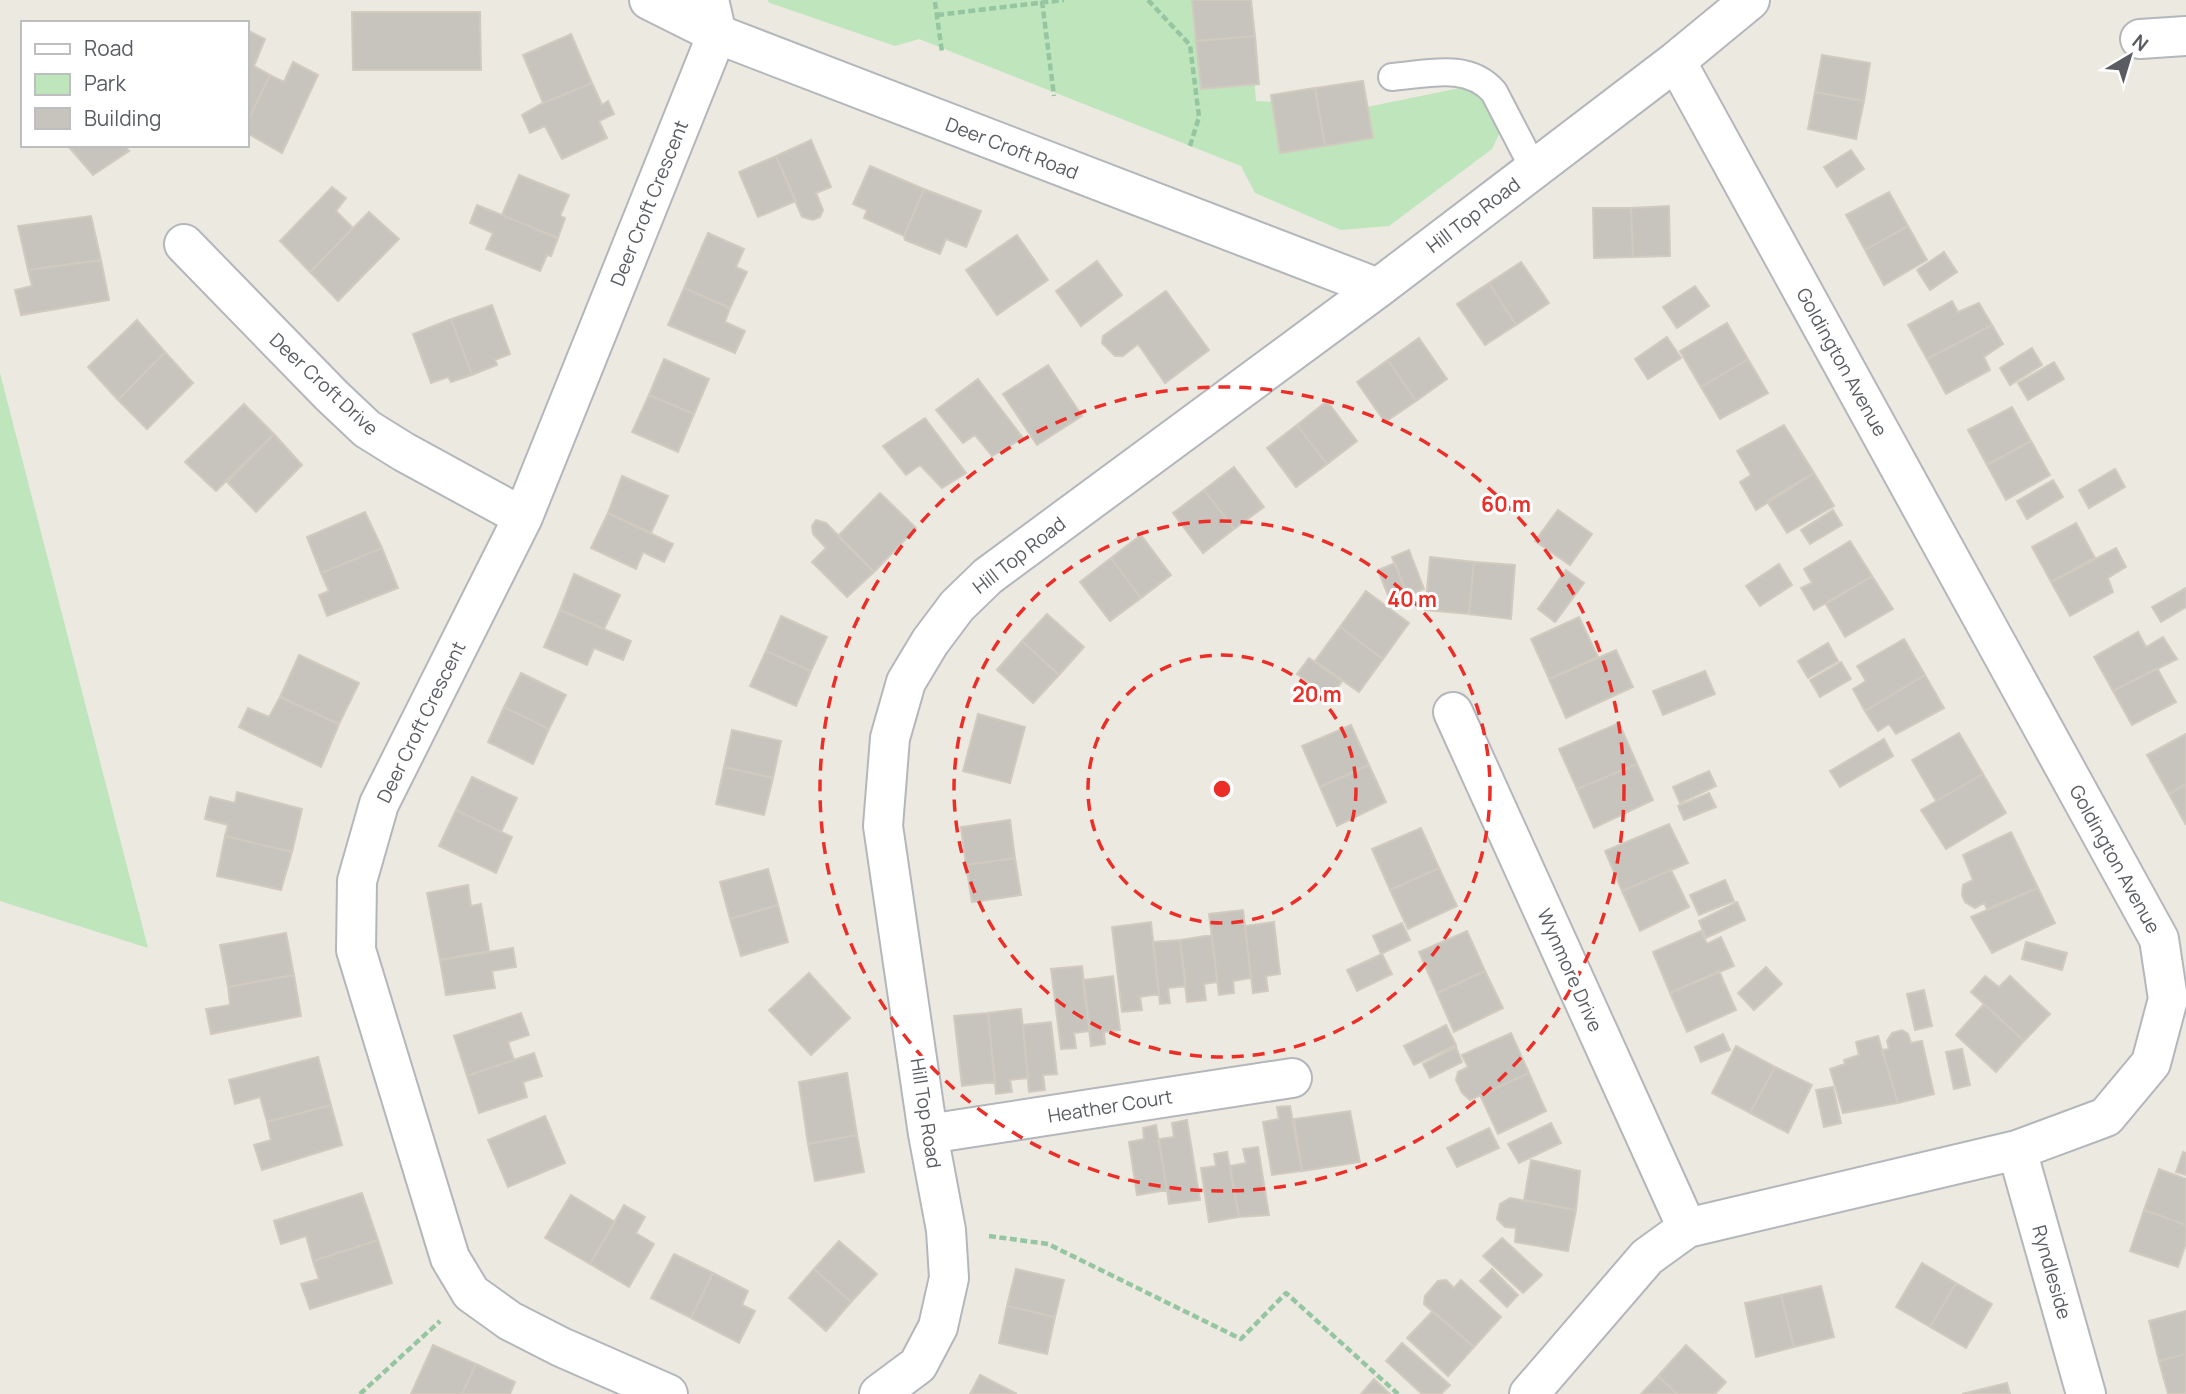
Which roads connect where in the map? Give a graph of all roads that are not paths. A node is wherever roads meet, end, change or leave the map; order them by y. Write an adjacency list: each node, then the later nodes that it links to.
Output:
1 (649, 0): 3 (street, Deer Croft Road)
2 (1750, 0): 6 (street, Hill Top Road)
3 (713, 17): 10 (street, Deer Croft Road); 11 (street, Deer Croft Crescent)
4 (2186, 36): 5 (street)
5 (2140, 39)
6 (1676, 61): 8 (street, Hill Top Road); 15 (street, Goldington Avenue)
7 (1392, 77): 8 (lane)
8 (1534, 169): 10 (street, Hill Top Road)
9 (184, 244): 11 (street, Deer Croft Drive)
10 (1378, 288): 14 (street, Hill Top Road)
11 (523, 517): 17 (street, Deer Croft Crescent)
12 (1453, 712): 16 (street, Wynmore Drive)
13 (1292, 1078): 14 (street, Heather Court)
14 (928, 1134): 18 (street, Hill Top Road)
15 (2017, 1150): 16 (street, Goldington Avenue); 20 (street, Ryndleside)
16 (1687, 1228): 19 (street, Goldington Avenue)
17 (668, 1394)
18 (879, 1394)
19 (1529, 1394)
20 (2086, 1394)

